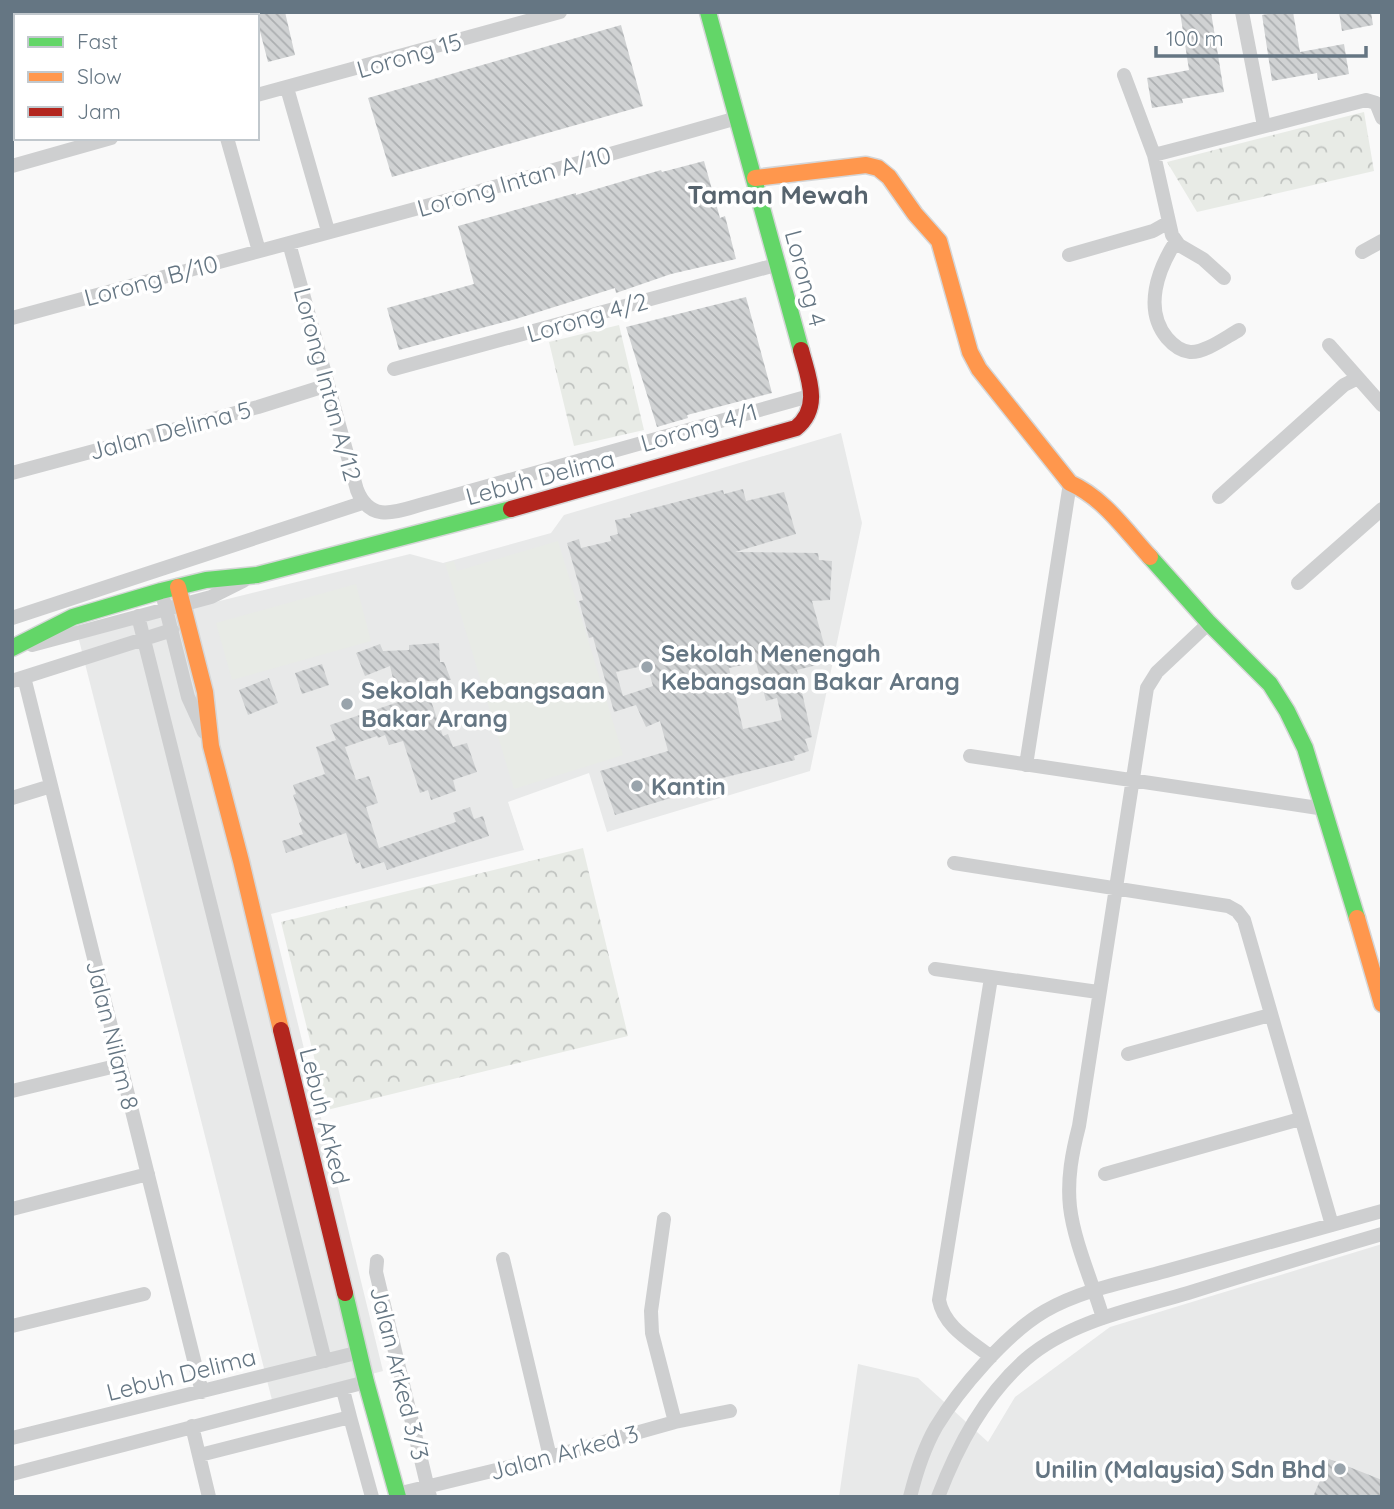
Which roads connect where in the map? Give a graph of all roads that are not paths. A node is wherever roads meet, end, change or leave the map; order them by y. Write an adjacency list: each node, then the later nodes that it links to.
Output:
1 (560, 12): 5 (street, Lorong 15)
2 (708, 12): 7 (street, Lorong 4)
3 (1242, 12): 9 (street)
4 (1124, 75): 12 (street)
5 (288, 88): 6 (street, Lorong 15); 16 (street)
6 (259, 95)
7 (737, 118): 14 (street, Lorong 4); 16 (street, Lorong Intan A/10)
8 (1382, 118): 9 (street)
9 (1264, 126): 12 (street)
10 (104, 140): 13 (street)
11 (228, 140): 20 (street)
12 (1154, 155): 15 (street)
13 (12, 166)
14 (755, 178): 23 (street, Lorong 4); 34 (street)
15 (1169, 222): 17 (street); 22 (street)
16 (328, 232): 19 (street, Lorong Intan A/10)
17 (1176, 241): 24 (street); 26 (street)
18 (1382, 241): 21 (street)
19 (289, 243): 20 (street, Lorong B/10); 30 (street, Lorong Intan A/12)
20 (260, 250): 25 (street, Lorong B/10)
21 (1362, 252)
22 (1069, 255)
23 (779, 264): 28 (street, Lorong 4/2); 31 (street, Lorong 4)
24 (1224, 278)
25 (12, 318)
26 (1240, 330)
27 (1329, 345): 29 (street)
28 (394, 369)
29 (1358, 378): 32 (street); 35 (street)
30 (328, 385): 33 (street, Jalan Delima 5); 36 (street, Lorong Intan A/12)
31 (813, 395): 38 (street, Lorong 4/1); 39 (street, Lebuh Delima)
32 (1382, 405)
33 (12, 473)
34 (1070, 483): 47 (street); 54 (street)
35 (1219, 497)
36 (362, 503): 38 (street, Lorong Intan A/12); 46 (street)
37 (1382, 509): 40 (street)
38 (381, 513)
39 (257, 575): 41 (street, Lebuh Delima); 43 (street, Lebuh Delima)
40 (1298, 583)
41 (178, 587): 42 (street, Lebuh Delima); 43 (street, Lebuh Arked)
42 (162, 592): 44 (street, Lebuh Arked); 50 (street, Lebuh Delima)
43 (183, 605): 44 (street, Lebuh Delima); 52 (street, Lebuh Arked)
44 (166, 609): 45 (street, Lebuh Delima); 48 (street, Lebuh Arked)
45 (138, 616): 49 (street); 50 (street, Lebuh Delima)
46 (12, 618)
47 (1209, 623): 55 (street); 58 (street)
48 (172, 630): 49 (street); 52 (street, Lebuh Arked)
49 (144, 640): 51 (street); 85 (street)
50 (12, 649)
51 (18, 679): 56 (street, Jalan Nilam 8)
52 (211, 746): 83 (street, Lebuh Arked)
53 (970, 756): 54 (street)
54 (1026, 765): 55 (street)
55 (1133, 780): 58 (street); 60 (street)
56 (51, 786): 57 (street); 67 (street, Jalan Nilam 8)
57 (12, 798)
58 (1325, 808): 64 (street)
59 (954, 863): 60 (street)
60 (1116, 888): 63 (street); 65 (street)
61 (935, 969): 62 (street)
62 (991, 978): 63 (street); 84 (street)
63 (1098, 992): 79 (street)
64 (1382, 1004)
65 (1270, 1015): 66 (street); 69 (street)
66 (1128, 1054)
67 (120, 1065): 68 (street); 70 (street, Jalan Nilam 8)
68 (12, 1091)
69 (1300, 1119): 71 (street); 75 (street)
70 (148, 1174): 72 (street); 88 (street, Jalan Nilam 8)
71 (1105, 1174)
72 (12, 1209)
73 (1382, 1211): 75 (street)
74 (664, 1219): 91 (street)
75 (1332, 1225): 79 (street)
76 (1382, 1234): 81 (street)
77 (503, 1259): 95 (street)
78 (377, 1261): 97 (street, Jalan Arked 3/3)
79 (1095, 1290): 81 (street); 84 (street)
80 (144, 1294): 82 (street)
81 (1103, 1318): 102 (street)
82 (12, 1326)
83 (360, 1352): 85 (street, Lebuh Delima); 86 (street, Lebuh Arked)
84 (991, 1357): 101 (street)
85 (326, 1361): 88 (street, Lebuh Delima)
86 (366, 1382): 87 (street); 98 (street, Lebuh Arked)
87 (343, 1390): 90 (street); 92 (street)
88 (202, 1392): 93 (street, Lebuh Delima)
89 (730, 1411): 91 (street, Jalan Arked 3)
90 (350, 1417): 94 (street); 100 (street)
91 (675, 1422): 95 (street, Jalan Arked 3)
92 (192, 1426): 94 (street); 96 (street)
93 (12, 1438)
94 (200, 1455): 99 (street)
95 (550, 1457): 97 (street, Jalan Arked 3)
96 (12, 1474)
97 (428, 1491): 98 (street, Jalan Arked 3)
98 (398, 1495)
99 (209, 1497)
100 (372, 1497)
101 (910, 1497)
102 (938, 1497)

